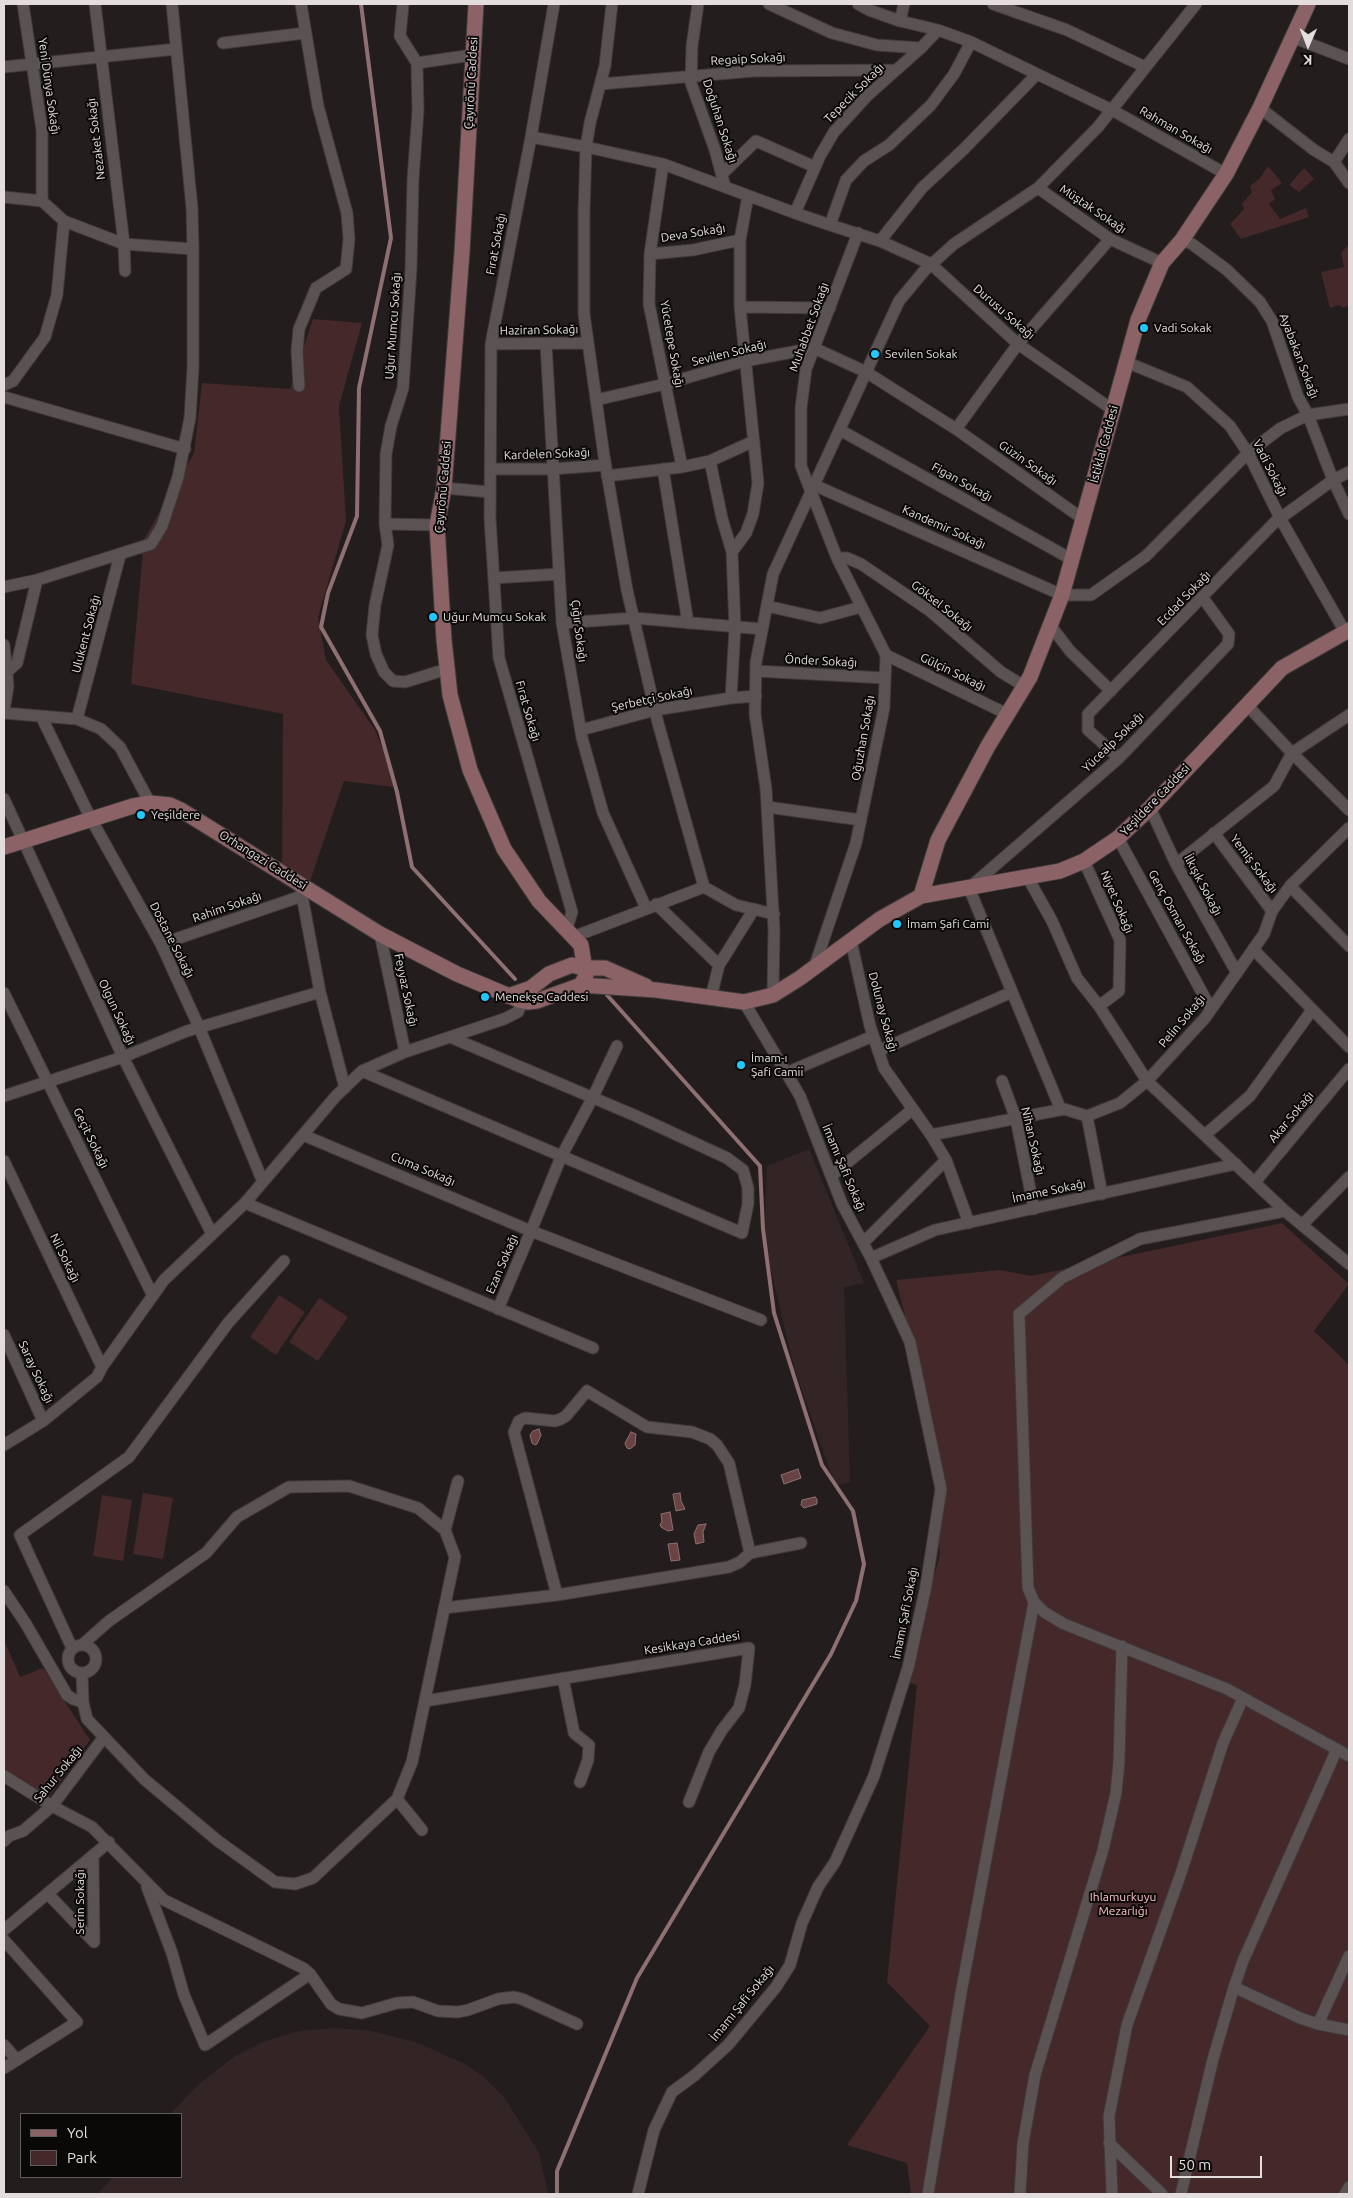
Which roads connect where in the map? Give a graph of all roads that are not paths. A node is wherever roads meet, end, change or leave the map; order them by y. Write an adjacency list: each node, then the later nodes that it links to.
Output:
1 (23, 4): 28 (street, Yeni Dünya Sokağı)
2 (95, 4): 25 (street, Nezaket Sokağı)
3 (172, 4): 23 (street)
4 (301, 4): 18 (street)
5 (403, 4): 27 (street)
6 (476, 4): 24 (street, Çayırönü Caddesi)
7 (554, 4): 37 (street, Fırat Sokağı)
8 (612, 4): 34 (street)
9 (698, 4): 33 (street, Doğuhan Sokağı)
10 (769, 4): 22 (street)
11 (858, 4): 16 (street, Rahman Sokağı)
12 (904, 4): 16 (street)
13 (993, 4): 29 (street)
14 (1196, 4): 29 (street)
15 (1308, 4): 19 (street, İstiklal Caddesi)
16 (900, 21): 17 (street, Rahman Sokağı)
17 (938, 30): 20 (street, Rahman Sokağı); 22 (street, Tepecik Sokağı)
18 (305, 33): 21 (street); 77 (street)
19 (1292, 37): 26 (street); 35 (street, İstiklal Caddesi)
20 (971, 42): 32 (street, Rahman Sokağı); 53 (street)
21 (223, 43)
22 (921, 48): 31 (street, Tepecik Sokağı)
23 (176, 49): 25 (street); 60 (street)
24 (472, 55): 27 (street); 96 (street, Çayırönü Caddesi)
25 (101, 57): 28 (street); 59 (street, Nezaket Sokağı)
26 (1349, 60)
27 (417, 63): 102 (street, Uğur Mumcu Sokağı)
28 (32, 64): 30 (street); 50 (street, Yeni Dünya Sokağı)
29 (1145, 67): 36 (street)
30 (4, 68)
31 (896, 70): 33 (street, Regaip Sokağı); 42 (street, Tepecik Sokağı)
32 (1037, 74): 36 (street, Rahman Sokağı); 58 (street)
33 (692, 76): 34 (street, Regaip Sokağı); 43 (street, Doğuhan Sokağı)
34 (601, 84): 39 (street)
35 (1260, 108): 40 (street); 44 (street, İstiklal Caddesi)
36 (1112, 110): 44 (street, Rahman Sokağı); 47 (street)
37 (531, 137): 39 (street); 68 (street, Fırat Sokağı)
38 (1349, 139): 40 (street)
39 (586, 147): 41 (street); 67 (street)
40 (1334, 162): 45 (street)
41 (662, 164): 46 (street); 61 (street, Yücetepe Sokağı)
42 (815, 167): 43 (street); 51 (street, Tepecik Sokağı)
43 (722, 174): 46 (street, Doğuhan Sokağı)
44 (1226, 174): 57 (street, İstiklal Caddesi)
45 (1349, 183)
46 (725, 187): 48 (street)
47 (1038, 188): 55 (street, Müştak Sokağı); 63 (street)
48 (748, 196): 51 (street); 56 (street)
49 (4, 197): 50 (street)
50 (42, 202): 52 (street)
51 (795, 213): 53 (street)
52 (64, 221): 59 (street); 76 (street)
53 (830, 225): 54 (street, Durusu Sokağı)
54 (858, 233): 58 (street, Durusu Sokağı); 66 (street, Muhabbet Sokağı)
55 (1110, 239): 62 (street, Müştak Sokağı); 70 (street)
56 (740, 240): 61 (street, Deva Sokağı); 65 (street)
57 (1182, 240): 62 (street, İstiklal Caddesi); 82 (street, Ayabakan Sokağı)
58 (880, 241): 63 (street, Durusu Sokağı)
59 (124, 244): 60 (street); 64 (street, Nezaket Sokağı)
60 (193, 249): 86 (street)
61 (650, 254): 75 (street, Yücetepe Sokağı)
62 (1162, 263): 73 (street, İstiklal Caddesi)
63 (931, 264): 70 (street, Durusu Sokağı); 74 (street)
64 (125, 271)
65 (740, 307): 66 (street); 72 (street)
66 (830, 308): 71 (street, Muhabbet Sokağı)
67 (588, 343): 69 (street, Haziran Sokağı); 79 (street)
68 (491, 344): 69 (street, Haziran Sokağı); 90 (street, Fırat Sokağı)
69 (546, 344): 91 (street, Çığır Sokağı)
70 (1018, 344): 81 (street, Durusu Sokağı); 83 (street)
71 (814, 348): 72 (street, Sevilen Sokağı); 74 (street); 97 (street, Muhabbet Sokağı)
72 (745, 361): 75 (street, Sevilen Sokağı); 85 (street)
73 (1126, 362): 81 (street, İstiklal Caddesi); 87 (street, Vadi Sokağı)
74 (866, 372): 83 (street, Güzin Sokağı); 84 (street)
75 (665, 384): 79 (street, Sevilen Sokağı); 89 (street, Yücetepe Sokağı)
76 (4, 385)
77 (299, 386)
78 (4, 397): 86 (street)
79 (596, 400): 93 (street)
80 (1349, 409): 82 (street)
81 (1113, 410): 101 (street, İstiklal Caddesi)
82 (1308, 416): 87 (street); 95 (street, Ayabakan Sokağı)
83 (956, 429): 101 (street, Güzin Sokağı)
84 (840, 430): 97 (street); 107 (street, Figan Sokağı)
85 (754, 441): 88 (street); 104 (street)
86 (185, 449): 105 (street)
87 (1248, 453): 100 (street, Vadi Sokağı); 112 (street)
88 (710, 461): 89 (street, Kardelen Sokağı); 104 (street)
89 (682, 467): 92 (street, Kardelen Sokağı)
90 (490, 469): 91 (street, Kardelen Sokağı); 98 (street, Fırat Sokağı)
91 (553, 469): 93 (street, Kardelen Sokağı); 108 (street, Çığır Sokağı)
92 (663, 469): 93 (street, Kardelen Sokağı); 118 (street)
93 (606, 471): 116 (street)
94 (1349, 472): 95 (street, Ecdad Sokağı)
95 (1333, 480): 99 (street, Ayabakan Sokağı); 100 (street, Ecdad Sokağı)
96 (444, 488): 98 (street); 103 (street, Çayırönü Caddesi)
97 (812, 488): 106 (street, Oğuzhan Sokağı); 112 (street, Kandemir Sokağı); 114 (street)
98 (490, 492): 109 (street, Fırat Sokağı)
99 (1349, 514)
100 (1280, 518): 113 (street, Ecdad Sokağı); 122 (street, Vadi Sokağı)
101 (1083, 519): 107 (street, İstiklal Caddesi)
102 (385, 524): 103 (street); 125 (street, Uğur Mumcu Sokağı)
103 (437, 525): 125 (street, Çayırönü Caddesi)
104 (732, 552): 120 (street)
105 (120, 555): 110 (street); 139 (street, Ulukent Sokağı)
106 (837, 558): 115 (street, Oğuzhan Sokağı); 129 (street, Göksel Sokağı)
107 (1071, 559): 112 (street, İstiklal Caddesi)
108 (559, 574): 109 (street); 117 (street, Çığır Sokağı)
109 (494, 578): 168 (street, Fırat Sokağı)
110 (37, 580): 111 (street); 127 (street)
111 (4, 587)
112 (1062, 595): 119 (street, İstiklal Caddesi)
113 (1203, 598): 130 (street, Ecdad Sokağı); 142 (street, Yücealp Sokağı)
114 (767, 606): 115 (street); 121 (street)
115 (861, 607): 124 (street, Oğuzhan Sokağı)
116 (634, 618): 117 (street); 118 (street); 134 (street)
117 (562, 623): 140 (street, Çığır Sokağı)
118 (688, 623): 120 (street)
119 (1050, 625): 129 (street, İstiklal Caddesi); 130 (street)
120 (735, 628): 121 (street); 132 (street)
121 (762, 629): 126 (street)
122 (1347, 631): 133 (street, Yeşildere Caddesi)
123 (4, 645): 127 (street)
124 (886, 655): 128 (street, Oğuzhan Sokağı); 136 (street, Gülçin Sokağı)
125 (447, 670): 168 (street, Çayırönü Caddesi)
126 (756, 671): 128 (street, Önder Sokağı); 131 (street)
127 (7, 672): 135 (street)
128 (886, 678): 149 (street, Oğuzhan Sokağı)
129 (1024, 686): 136 (street, İstiklal Caddesi)
130 (1112, 691): 142 (street, Ecdad Sokağı)
131 (756, 696): 132 (street, Şerbetçi Sokağı); 145 (street)
132 (731, 698): 134 (street, Şerbetçi Sokağı)
133 (1246, 704): 141 (street); 146 (street, Yeşildere Caddesi)
134 (655, 710): 140 (street, Şerbetçi Sokağı); 159 (street)
135 (4, 712): 138 (street)
136 (1007, 714): 162 (street, İstiklal Caddesi)
137 (1349, 715): 141 (street)
138 (42, 718): 139 (street); 148 (street, Dostane Sokağı)
139 (77, 719): 144 (street)
140 (581, 730): 163 (street, Çığır Sokağı)
141 (1292, 753): 147 (street); 151 (street)
142 (1119, 758): 160 (street, Yücealp Sokağı)
143 (4, 799): 153 (street, Olgun Sokağı)
144 (150, 803): 148 (street, Orhangazi Caddesi); 161 (street, Orhangazi Caddesi)
145 (767, 807): 149 (street); 166 (street)
146 (1150, 808): 152 (street, Yeşildere Caddesi); 156 (street, İlkışık Sokağı)
147 (1349, 810)
148 (91, 819): 153 (street, Orhangazi Caddesi); 170 (street, Dostane Sokağı)
149 (861, 820): 176 (street, Oğuzhan Sokağı)
150 (1349, 828): 158 (street, Pelin Sokağı)
151 (1214, 834): 156 (street); 165 (street, Yemiş Sokağı)
152 (1118, 838): 155 (street, Yeşildere Caddesi); 190 (street, Genç Osman Sokağı)
153 (22, 840): 154 (street, Orhangazi Caddesi); 199 (street, Olgun Sokağı)
154 (4, 847)
155 (1084, 860): 157 (street, Yeşildere Caddesi); 189 (street, Niyet Sokağı)
156 (1176, 864): 177 (street, İlkışık Sokağı)
157 (1028, 878): 160 (street, Yeşildere Caddesi); 189 (street)
158 (1290, 886): 165 (street, Pelin Sokağı); 171 (street)
159 (704, 887): 163 (street); 164 (street)
160 (969, 888): 162 (street, Yeşildere Caddesi); 182 (street)
161 (301, 889): 167 (street, Orhangazi Caddesi); 170 (street, Rahim Sokağı); 181 (street)
162 (921, 896): 169 (street, Yeşildere Caddesi)
163 (651, 906): 168 (street); 173 (street, Çığır Sokağı)
164 (754, 910): 166 (street); 173 (street)
165 (1272, 912): 172 (street, Pelin Sokağı)
166 (774, 914): 185 (street)
167 (380, 934): 186 (street, Orhangazi Caddesi); 198 (street, Feyyaz Sokağı)
168 (570, 934): 174 (street); 175 (street, Çayırönü Caddesi)
169 (851, 941): 176 (street, Yeşildere Caddesi); 193 (street, Dolunay Sokağı)
170 (161, 944): 192 (street, Dostane Sokağı)
171 (1349, 946)
172 (1253, 949): 177 (street, Pelin Sokağı); 191 (street)
173 (719, 965): 187 (street)
174 (567, 966): 175 (street); 178 (street)
175 (584, 968): 179 (street, Çayırönü Caddesi); 180 (street)
176 (814, 968): 185 (street, Yeşildere Caddesi)
177 (1236, 973): 190 (street, Pelin Sokağı)
178 (546, 978): 184 (street); 186 (street)
179 (582, 986): 180 (street); 184 (street)
180 (656, 990): 187 (street)
181 (320, 992): 192 (street); 206 (street)
182 (1012, 992): 197 (street); 210 (street)
183 (4, 993): 204 (street, Geçit Sokağı)
184 (560, 993): 186 (street)
185 (773, 995): 188 (street, Yeşildere Caddesi)
186 (524, 996): 194 (street)
187 (711, 997): 188 (street)
188 (744, 1002): 202 (street, İmamı Şafi Sokağı)
189 (1099, 1006): 205 (street)
190 (1211, 1009): 205 (street, Pelin Sokağı)
191 (1312, 1010): 196 (street); 215 (street)
192 (199, 1028): 199 (street); 222 (street, Dostane Sokağı)
193 (873, 1036): 197 (street, Dolunay Sokağı); 202 (street)
194 (450, 1037): 198 (street); 208 (street)
195 (616, 1046): 208 (street, Ezan Sokağı)
196 (1349, 1047)
197 (878, 1051): 209 (street, Dolunay Sokağı)
198 (405, 1052): 201 (street)
199 (123, 1057): 204 (street); 231 (street, Olgun Sokağı)
200 (1349, 1069): 223 (street, Akar Sokağı)
201 (362, 1071): 206 (street); 216 (street)
202 (786, 1073): 220 (street, İmamı Şafi Sokağı)
203 (1002, 1080): 212 (street, Nihan Sokağı)
204 (48, 1081): 207 (street); 236 (street, Geçit Sokağı)
205 (1147, 1081): 211 (street, Pelin Sokağı); 215 (street)
206 (345, 1088): 213 (street)
207 (4, 1096)
208 (593, 1098): 216 (street, Ezan Sokağı); 216 (street)
209 (913, 1110): 214 (street, Dolunay Sokağı); 220 (street)
210 (1061, 1110): 211 (street); 212 (street)
211 (1086, 1116): 224 (street)
212 (1016, 1119): 214 (street); 226 (street, Nihan Sokağı)
213 (303, 1135): 222 (street); 230 (street, Cuma Sokağı)
214 (931, 1135): 217 (street, Dolunay Sokağı)
215 (1205, 1135): 219 (street)
216 (561, 1157): 230 (street, Ezan Sokağı)
217 (946, 1160): 228 (street); 232 (street)
218 (4, 1161): 241 (street, Nil Sokağı)
219 (1236, 1164): 223 (street); 224 (street, İmame Sokağı)
220 (831, 1176): 232 (street, İmamı Şafi Sokağı)
221 (1349, 1177): 229 (street)
222 (263, 1182): 225 (street)
223 (1255, 1182): 227 (street)
224 (1102, 1194): 226 (street, İmame Sokağı)
225 (245, 1203): 231 (street); 237 (street)
226 (1034, 1209): 228 (street, İmame Sokağı)
227 (1285, 1211): 229 (street); 250 (street)
228 (969, 1222): 233 (street, İmame Sokağı)
229 (1302, 1225): 235 (street)
230 (531, 1230): 237 (street, Ezan Sokağı); 238 (street, Cuma Sokağı)
231 (212, 1234): 236 (street)
232 (863, 1243): 233 (street, İmamı Şafi Sokağı)
233 (871, 1258): 285 (street, İmamı Şafi Sokağı)
234 (284, 1261): 252 (street)
235 (1349, 1264)
236 (153, 1296): 241 (street)
237 (498, 1309): 240 (street)
238 (761, 1320)
239 (4, 1335): 242 (street, Saray Sokağı)
240 (593, 1348)
241 (102, 1367): 242 (street)
242 (43, 1421): 243 (street)
243 (4, 1445)
244 (458, 1481): 245 (street)
245 (445, 1530): 251 (street); 252 (street)
246 (801, 1543): 247 (street)
247 (750, 1553): 248 (street); 248 (street)
248 (557, 1595): 251 (street)
249 (5, 1598): 258 (street)
250 (1034, 1602): 253 (street); 286 (street)
251 (444, 1608): 257 (street)
252 (78, 1646): 254 (street); 254 (street)
253 (1122, 1646): 256 (street); 287 (street)
254 (82, 1673): 258 (street)
255 (563, 1678): 257 (street, Kesikkaya Caddesi); 262 (street); 264 (street, Kesikkaya Caddesi)
256 (1243, 1698): 260 (street); 283 (street)
257 (425, 1701): 263 (street)
258 (83, 1702): 259 (street)
259 (104, 1737): 263 (street); 265 (street, Sahur Sokağı)
260 (1345, 1751): 276 (street)
261 (4, 1776): 265 (street)
262 (580, 1782)
263 (397, 1799): 266 (street)
264 (689, 1802)
265 (52, 1806): 267 (street, Sahur Sokağı); 268 (street)
266 (422, 1830)
267 (4, 1841)
268 (108, 1842): 269 (street); 270 (street)
269 (93, 1855): 271 (street); 271 (street, Serin Sokağı)
270 (146, 1882): 275 (street); 275 (street)
271 (48, 1894): 272 (street)
272 (4, 1930)
273 (4, 1940): 281 (street)
274 (1349, 1956): 278 (street)
275 (310, 1974): 277 (street)
276 (1234, 1987): 278 (street); 290 (street)
277 (577, 2024)
278 (1318, 2024): 279 (street)
279 (1349, 2030)
280 (4, 2045): 281 (street)
281 (17, 2060): 282 (street)
282 (4, 2068)
283 (1109, 2143): 288 (street); 289 (street)
284 (1349, 2187): 291 (street)
285 (638, 2194)
286 (928, 2194)
287 (1020, 2194)
288 (1112, 2194)
289 (1162, 2194)
290 (1181, 2194)
291 (1345, 2194)

